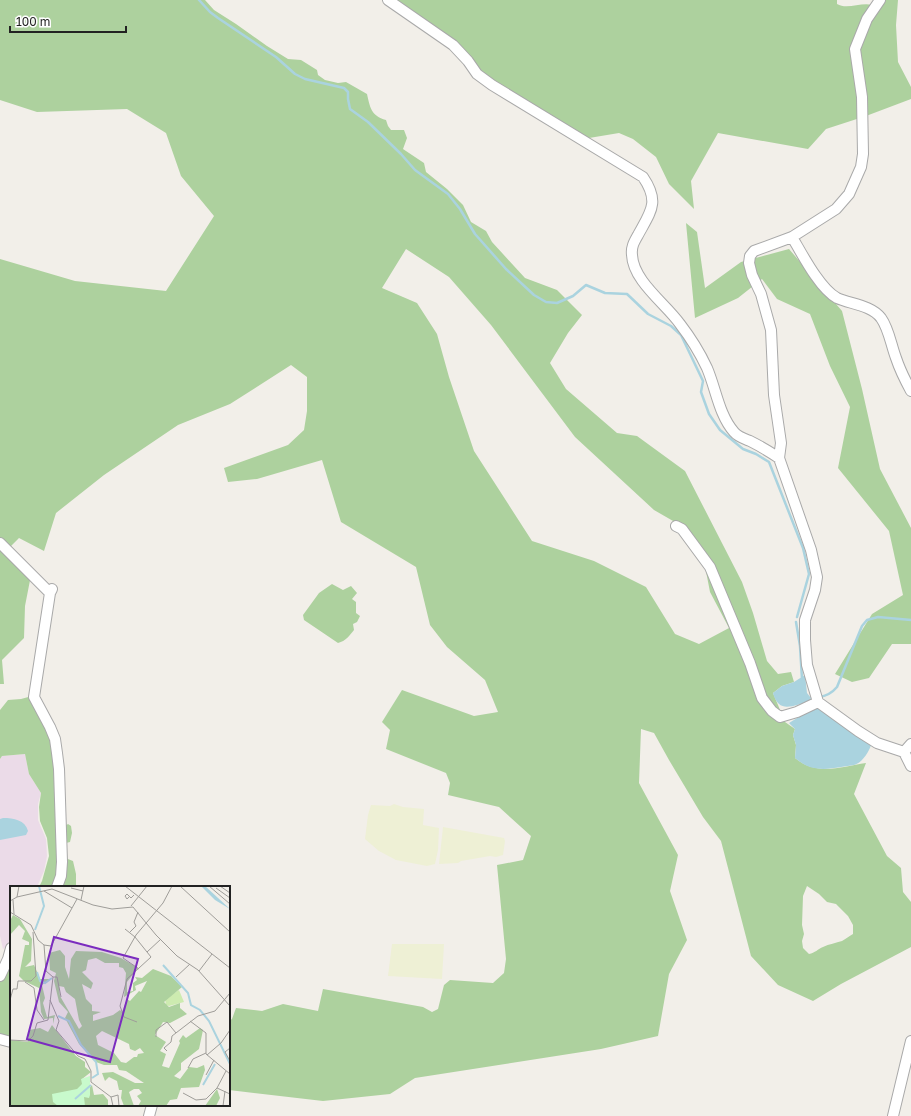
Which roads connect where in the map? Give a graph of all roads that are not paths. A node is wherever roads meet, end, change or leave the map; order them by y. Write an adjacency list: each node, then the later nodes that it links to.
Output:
1 (388, 0): 5 (street)
2 (880, 0): 3 (street)
3 (792, 237): 4 (street); 5 (street)
4 (911, 391)
5 (779, 458): 8 (street)
6 (676, 526): 8 (street)
7 (0, 543): 12 (street)
8 (817, 698): 10 (street)
9 (911, 744): 10 (street)
10 (904, 752): 11 (street)
11 (911, 766)
12 (57, 886)
13 (10, 952): 14 (street)
14 (0, 976)
15 (0, 1039): 17 (street)
16 (911, 1041): 20 (street)
17 (10, 1042)
18 (152, 1106): 19 (street)
19 (149, 1116)
20 (893, 1116)

